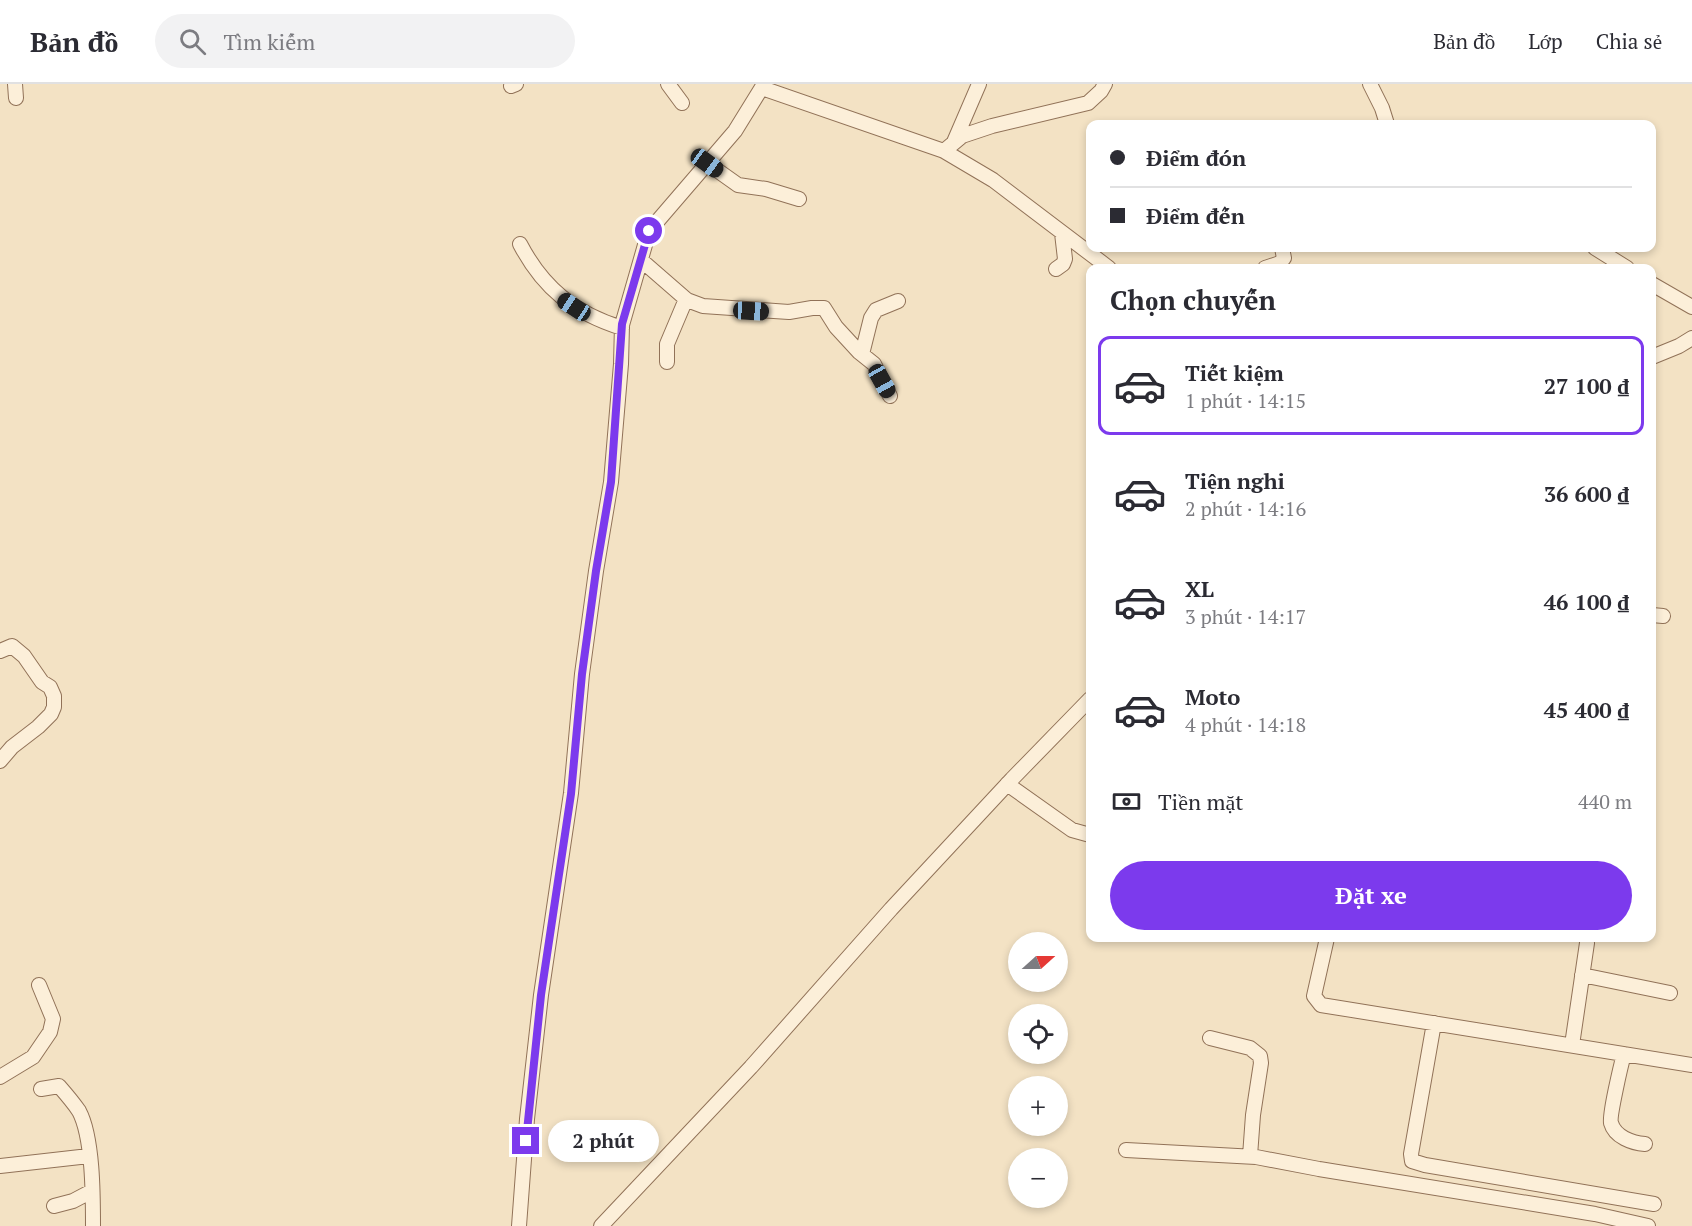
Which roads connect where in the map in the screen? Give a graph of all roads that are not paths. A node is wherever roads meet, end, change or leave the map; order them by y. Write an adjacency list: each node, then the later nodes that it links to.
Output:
1 (669, 84): 6 (street)
2 (979, 84): 8 (street)
3 (1105, 84): 8 (street)
4 (1370, 84): 7 (street)
5 (763, 86): 8 (street); 9 (street)
6 (682, 103)
7 (1386, 120)
8 (949, 147): 11 (street)
9 (707, 163): 10 (street); 17 (street)
10 (799, 199)
11 (1062, 233): 13 (street); 21 (street)
12 (520, 244): 26 (street)
13 (1086, 251)
14 (1088, 252): 18 (street)
15 (1283, 252): 19 (street)
16 (1601, 252): 20 (street)
17 (640, 260): 23 (street); 26 (street)
18 (1104, 264)
19 (1275, 264)
20 (1621, 264)
21 (1056, 269)
22 (1656, 286): 25 (street)
23 (686, 299): 28 (street); 30 (street)
24 (898, 301): 28 (street)
25 (1692, 307)
26 (622, 328): 58 (street)
27 (1692, 338): 29 (street)
28 (862, 354): 31 (street)
29 (1656, 355)
30 (668, 362)
31 (890, 396)
32 (0, 651): 34 (street)
33 (1086, 703): 35 (street)
34 (0, 761)
35 (1007, 784): 36 (street); 59 (street)
36 (1086, 834)
37 (1326, 942): 42 (street)
38 (1587, 943): 39 (street)
39 (1582, 975): 41 (street); 44 (street)
40 (39, 985): 47 (street)
41 (1670, 993)
42 (1434, 1023): 44 (street); 55 (street)
43 (1210, 1038): 52 (street)
44 (1572, 1045): 45 (street)
45 (1624, 1054): 46 (street); 49 (street)
46 (1692, 1065)
47 (0, 1077)
48 (40, 1089): 51 (street)
49 (1645, 1144)
50 (1126, 1150): 52 (street)
51 (89, 1156): 53 (street); 54 (street)
52 (1250, 1156): 60 (street)
53 (0, 1166)
54 (92, 1191): 56 (street); 57 (street)
55 (1654, 1204)
56 (54, 1206)
57 (93, 1226)
58 (519, 1226)
59 (601, 1226)
60 (1648, 1226)

